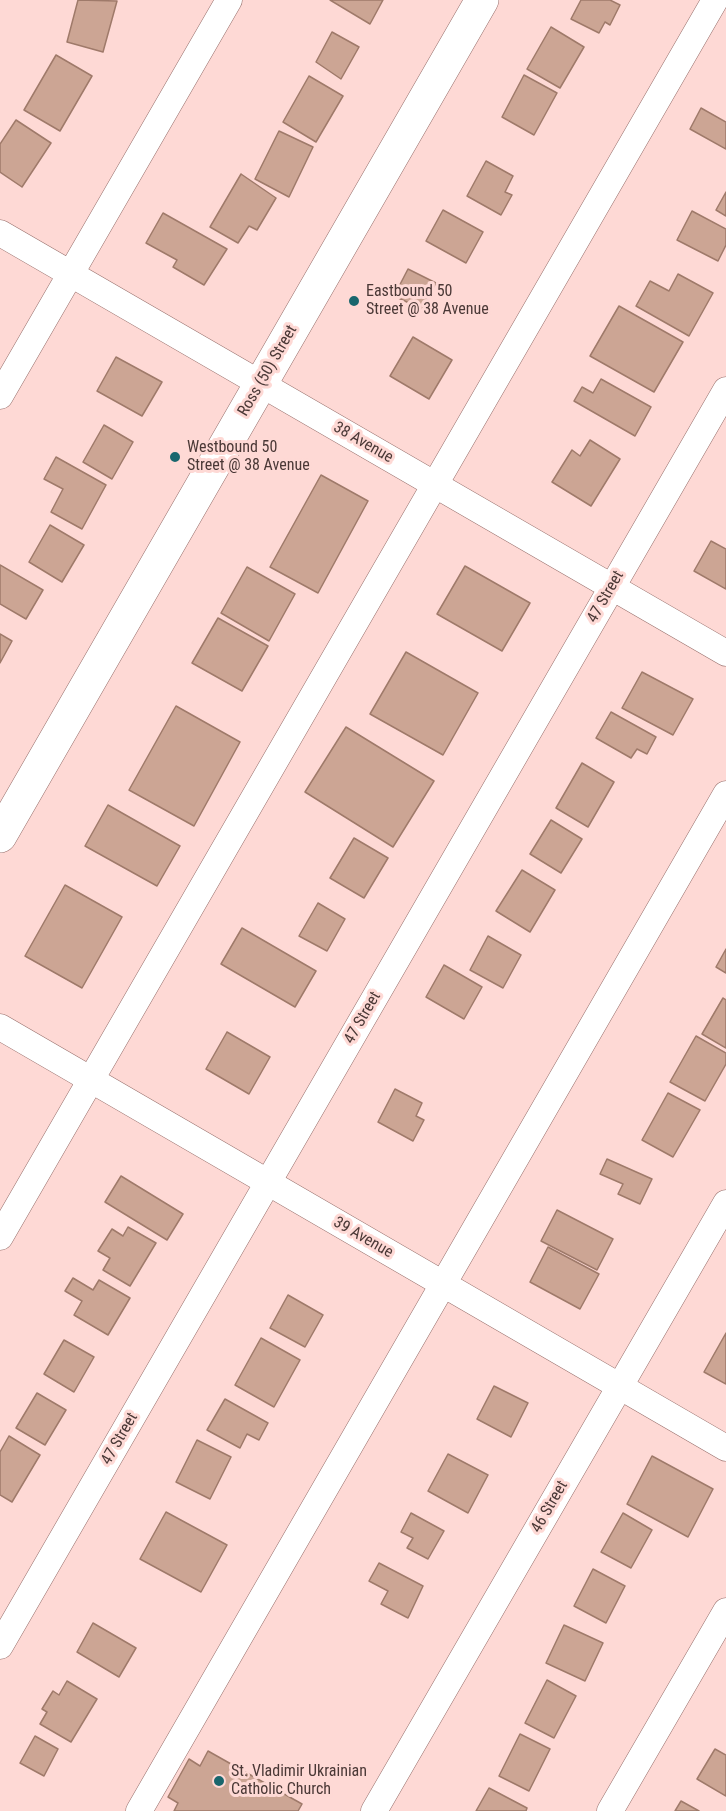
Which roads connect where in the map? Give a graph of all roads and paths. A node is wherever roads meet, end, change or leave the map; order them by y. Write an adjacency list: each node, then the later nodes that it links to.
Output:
1 (229, 0): 5 (street)
2 (482, 0): 6 (main road, Ross (50) Street)
3 (715, 0): 9 (street)
4 (0, 233): 5 (street, 38 Avenue)
5 (70, 274): 6 (street, 38 Avenue); 8 (street)
6 (260, 384): 9 (street, 38 Avenue); 13 (main road, Ross (50) Street)
7 (726, 390): 10 (street, 47 Street)
8 (0, 396)
9 (434, 485): 10 (street, 38 Avenue); 15 (street)
10 (612, 588): 11 (street, 38 Avenue); 16 (street, 47 Street)
11 (726, 653)
12 (726, 794): 19 (street)
13 (0, 836)
14 (0, 1027): 15 (street, 39 Avenue)
15 (90, 1080): 16 (street, 39 Avenue); 18 (street)
16 (268, 1182): 19 (street, 39 Avenue); 23 (street, 47 Street)
17 (726, 1203): 20 (street, 46 Street)
18 (0, 1237)
19 (443, 1284): 20 (street, 39 Avenue); 24 (street)
20 (620, 1386): 21 (street, 39 Avenue); 25 (street, 46 Street)
21 (726, 1448)
22 (726, 1611): 26 (street)
23 (0, 1646)
24 (139, 1811)
25 (374, 1811)
26 (610, 1811)

